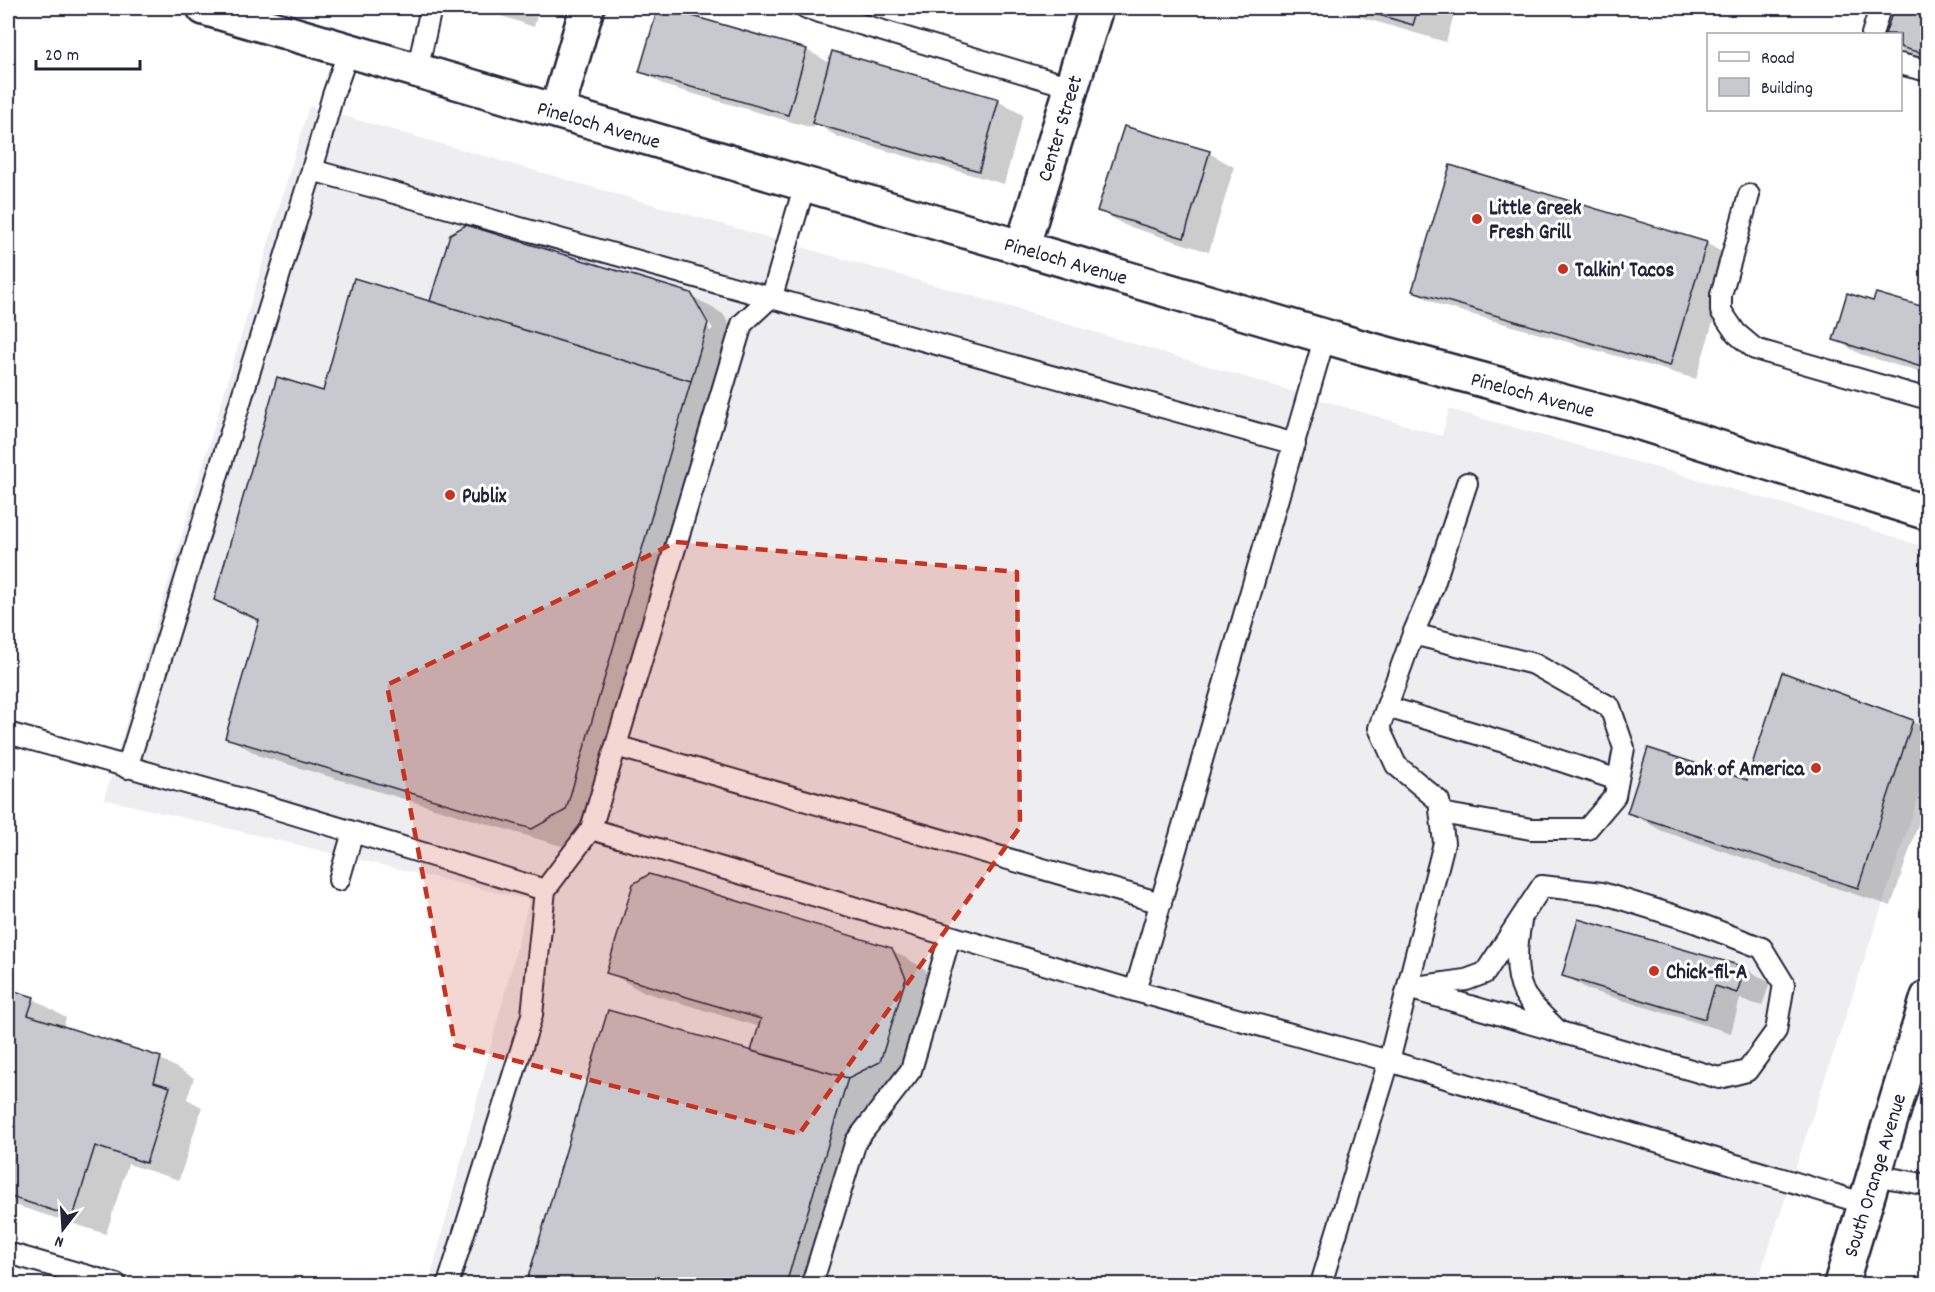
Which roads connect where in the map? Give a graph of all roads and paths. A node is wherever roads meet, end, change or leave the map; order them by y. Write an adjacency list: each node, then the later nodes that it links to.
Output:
1 (204, 8): 8 (street, Pineloch Avenue)
2 (431, 8): 10 (lane)
3 (587, 8): 13 (street)
4 (806, 8): 12 (lane)
5 (1096, 8): 12 (street, Center Street)
6 (1880, 8): 7 (lane)
7 (1872, 33)
8 (349, 50): 10 (street, Pineloch Avenue); 14 (lane)
9 (1902, 64): 11 (lane)
10 (417, 70): 13 (street, Pineloch Avenue)
11 (1928, 71)
12 (1071, 87): 17 (street, Center Street)
13 (557, 111): 15 (street, Pineloch Avenue)
14 (312, 170): 18 (lane); 28 (lane)
15 (805, 184): 17 (street, Pineloch Avenue); 18 (lane)
16 (1749, 195): 20 (lane)
17 (1022, 248): 19 (street, Pineloch Avenue)
18 (772, 297): 21 (lane); 27 (lane)
19 (1325, 336): 21 (lane); 23 (street, Pineloch Avenue)
20 (1928, 399)
21 (1295, 444): 35 (lane)
22 (1467, 483): 24 (lane)
23 (1928, 513)
24 (1413, 634): 25 (lane); 29 (lane)
25 (1387, 706): 29 (lane); 30 (lane)
26 (8, 733): 28 (lane)
27 (616, 746): 31 (lane); 35 (lane)
28 (127, 768): 32 (lane)
29 (1618, 780): 30 (lane)
30 (1441, 813): 38 (lane)
31 (591, 829): 34 (lane); 37 (lane)
32 (353, 832): 33 (lane); 34 (lane)
33 (339, 880)
34 (544, 890): 48 (lane)
35 (1161, 903): 39 (lane)
36 (1521, 918): 38 (lane); 41 (lane); 41 (lane)
37 (950, 937): 39 (lane); 46 (lane)
38 (1407, 988): 41 (lane); 42 (lane)
39 (1135, 992): 42 (lane)
40 (1928, 997): 44 (street, South Orange Avenue)
41 (1559, 1032)
42 (1389, 1061): 44 (lane); 49 (lane)
43 (1928, 1185): 44 (lane)
44 (1870, 1190): 50 (street, South Orange Avenue)
45 (8, 1253): 47 (lane)
46 (817, 1283)
47 (116, 1284)
48 (448, 1284)
49 (1321, 1284)
50 (1841, 1284)

